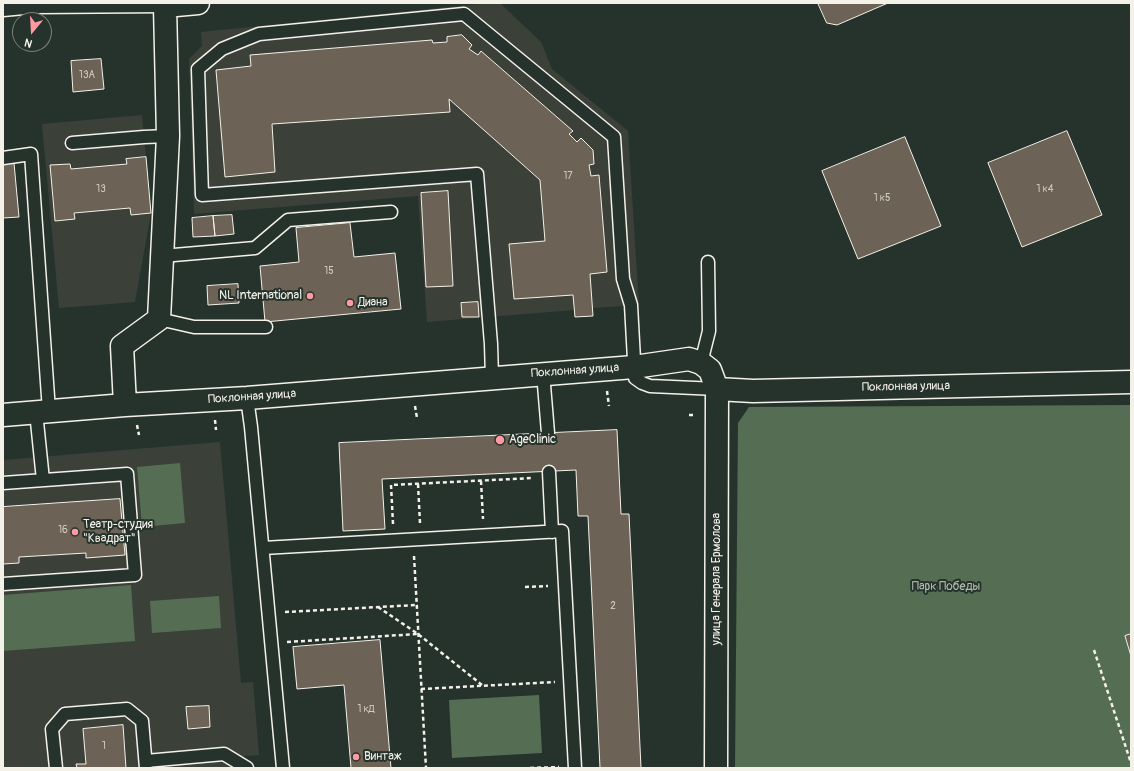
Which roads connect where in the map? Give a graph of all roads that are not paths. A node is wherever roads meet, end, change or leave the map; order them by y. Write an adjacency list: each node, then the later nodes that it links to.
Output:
1 (198, 3): 2 (street)
2 (165, 6): 3 (lane); 4 (street)
3 (3, 10)
4 (168, 136): 5 (lane); 8 (street)
5 (72, 143)
6 (3, 158): 20 (lane)
7 (391, 212): 8 (lane)
8 (162, 256): 10 (street)
9 (708, 262): 12 (lane)
10 (159, 320): 11 (lane); 19 (street)
11 (266, 327)
12 (701, 363): 13 (street, Поклонная улица); 17 (street)
13 (634, 367): 14 (street, Поклонная улица); 15 (lane); 17 (lane)
14 (543, 373): 15 (street, Поклонная улица); 22 (lane)
15 (492, 377): 18 (street, Поклонная улица)
16 (1131, 382): 17 (street, Поклонная улица)
17 (717, 389): 34 (street, улица Генерала Ермолова)
18 (247, 398): 19 (street, Поклонная улица); 27 (lane)
19 (125, 405): 20 (street, Поклонная улица)
20 (43, 412): 21 (street, Поклонная улица); 24 (lane)
21 (3, 415)
22 (548, 433)
23 (550, 474): 26 (lane)
24 (43, 480): 25 (lane); 28 (lane)
25 (3, 483)
26 (552, 532): 27 (lane); 30 (lane)
27 (263, 548): 33 (lane)
28 (3, 584)
29 (146, 765): 31 (lane); 32 (lane)
30 (575, 767)
31 (56, 768)
32 (247, 768)
33 (283, 768)
34 (716, 768)

